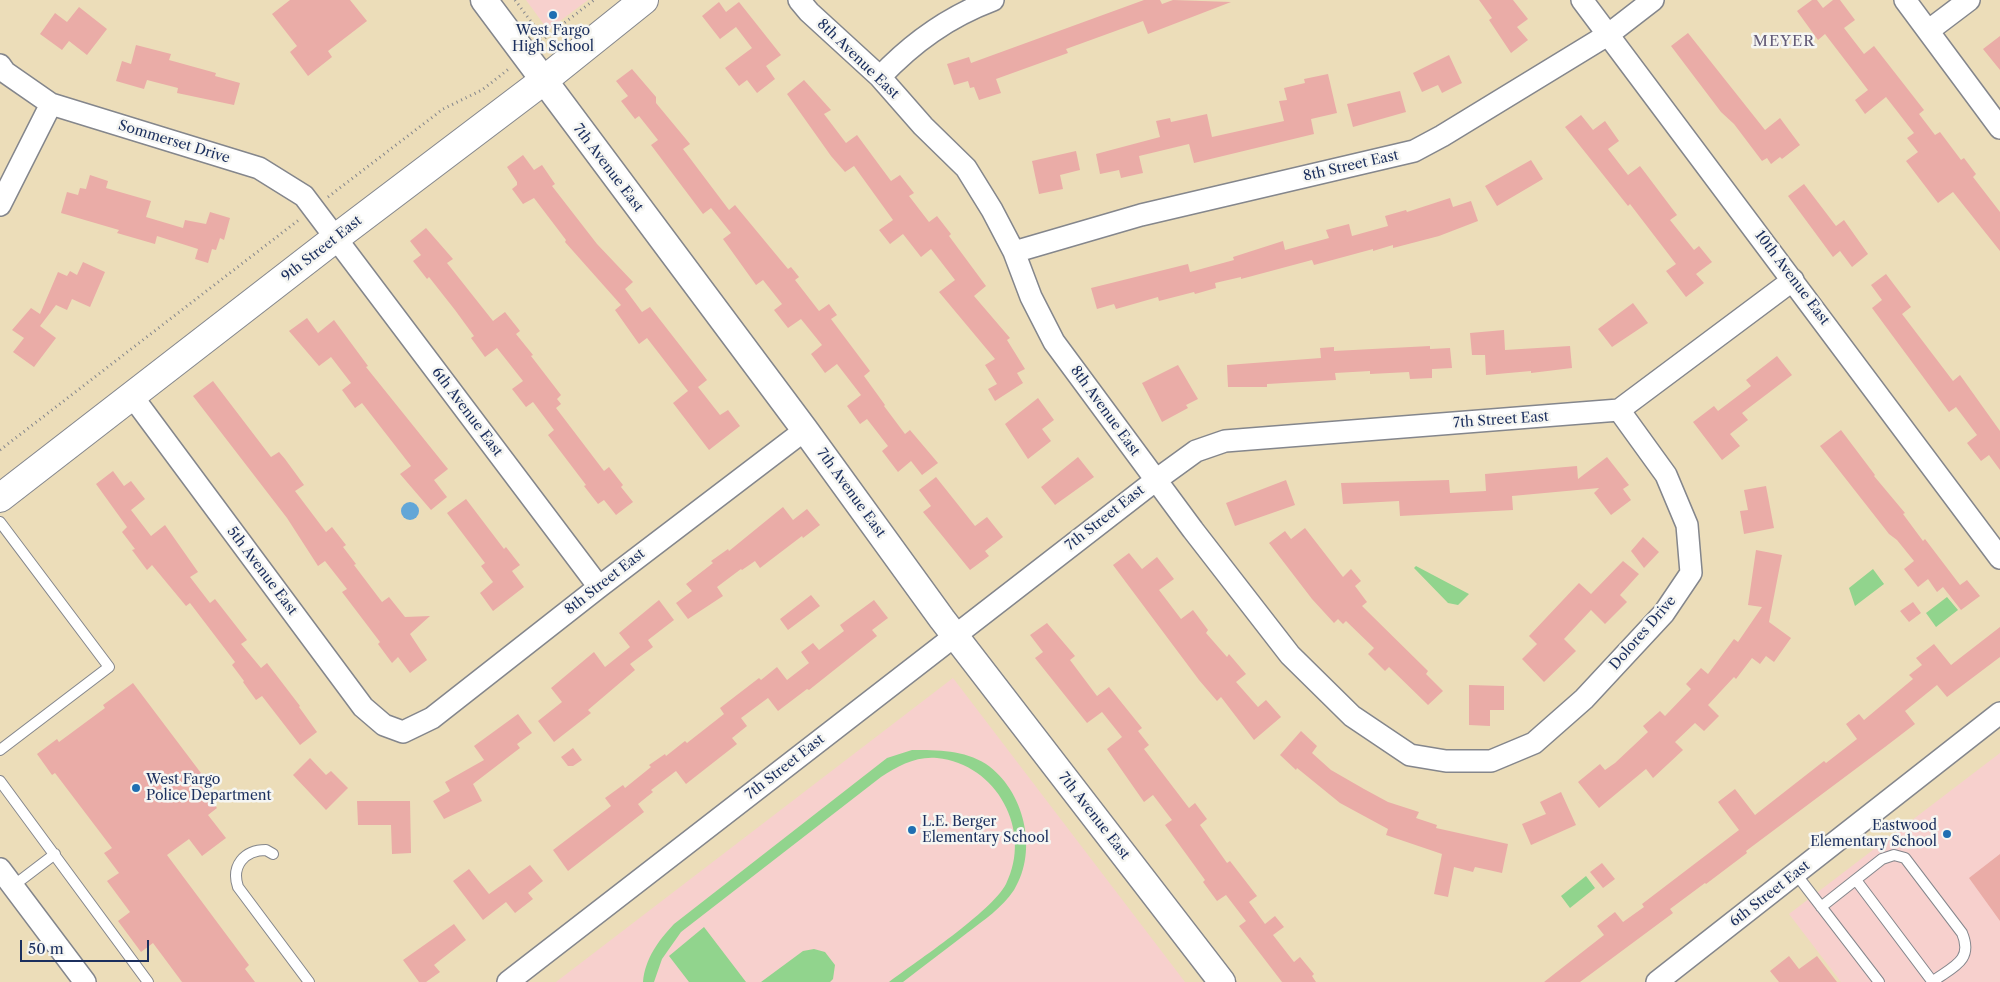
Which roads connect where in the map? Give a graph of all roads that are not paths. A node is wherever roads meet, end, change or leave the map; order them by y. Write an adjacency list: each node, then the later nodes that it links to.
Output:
1 (484, 0): 14 (street, 7th Avenue East)
2 (644, 0): 14 (main road, 9th Street East)
3 (799, 0): 13 (street, 8th Avenue East)
4 (993, 0): 9 (street)
5 (1582, 0): 11 (street, 10th Avenue East)
6 (1654, 0): 11 (street, 8th Street East)
7 (1905, 0): 10 (street)
8 (1969, 0): 10 (street)
9 (966, 5): 13 (street)
10 (1928, 31): 16 (street)
11 (1609, 34): 19 (street, 8th Street East); 20 (street, 10th Avenue East)
12 (0, 65): 15 (street, Sommerset Drive)
13 (880, 77): 19 (street, 8th Avenue East)
14 (543, 81): 18 (main road, 9th Street East); 23 (street, 7th Avenue East)
15 (51, 104): 17 (street); 18 (street, Sommerset Drive)
16 (2000, 128)
17 (0, 205)
18 (337, 237): 21 (main road, 9th Street East); 28 (street, 6th Avenue East)
19 (1014, 252): 24 (street, 8th Avenue East)
20 (1793, 280): 22 (street); 27 (street, 10th Avenue East)
21 (132, 396): 25 (main road, 9th Street East); 31 (street, 5th Avenue East)
22 (1619, 410): 24 (street, 7th Street East); 33 (street, Dolores Drive)
23 (805, 430): 28 (street, 8th Street East); 29 (street, 7th Avenue East)
24 (1156, 480): 29 (street, 7th Street East); 33 (street, 8th Avenue East)
25 (0, 498)
26 (0, 522): 32 (lane)
27 (2000, 558)
28 (599, 587): 31 (street, 8th Street East)
29 (954, 635): 45 (street, 7th Street East); 46 (street, 7th Avenue East)
30 (2000, 713): 38 (street, 6th Street East)
31 (403, 732)
32 (1, 747)
33 (1465, 761)
34 (0, 781): 35 (lane)
35 (55, 854): 40 (lane); 43 (lane)
36 (273, 854): 44 (lane)
37 (0, 869): 40 (street)
38 (1796, 874): 41 (lane); 47 (street, 6th Street East)
39 (1856, 880): 41 (lane); 49 (lane); 49 (lane)
40 (13, 886): 42 (street)
41 (1821, 907): 48 (lane)
42 (85, 982)
43 (148, 982)
44 (309, 982)
45 (508, 982)
46 (1222, 982)
47 (1656, 982)
48 (1879, 982)
49 (1932, 982)

